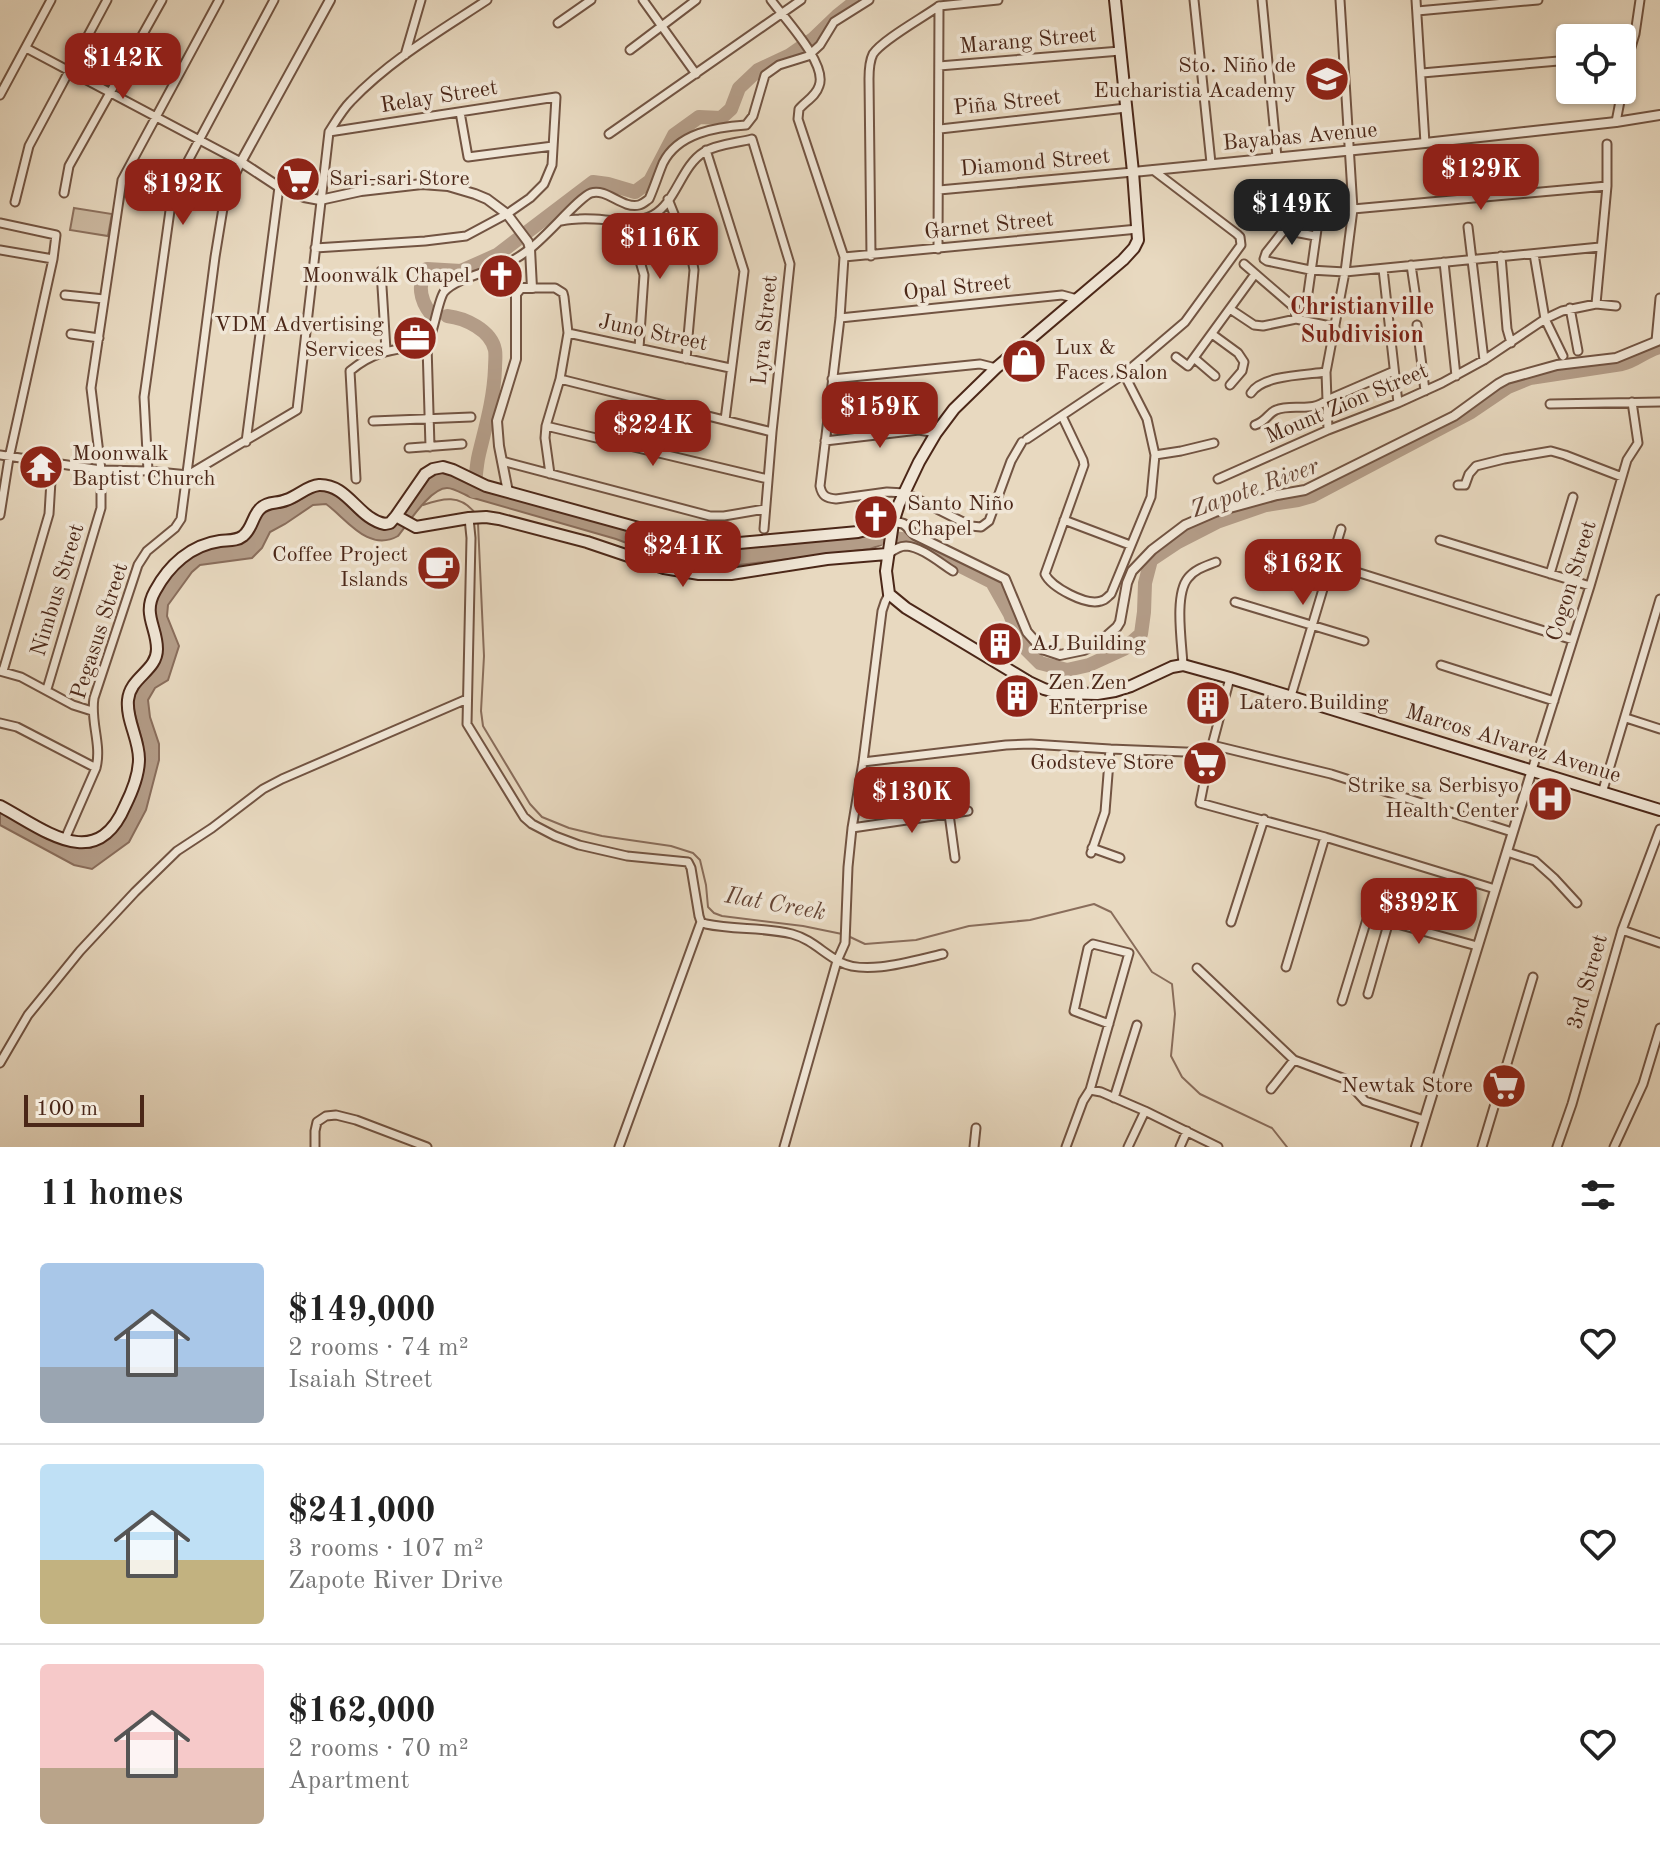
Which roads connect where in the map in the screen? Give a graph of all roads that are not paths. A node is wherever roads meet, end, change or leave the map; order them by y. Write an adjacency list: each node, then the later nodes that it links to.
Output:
1 (51, 0): 29 (street)
2 (107, 0): 36 (street)
3 (162, 0): 39 (street)
4 (219, 0): 45 (street, Nimbus Street)
5 (274, 0): 50 (street)
6 (330, 0): 57 (street)
7 (421, 0): 33 (street)
8 (487, 0): 33 (street)
9 (591, 0): 26 (street)
10 (643, 0): 27 (street)
11 (696, 0): 27 (street)
12 (771, 0): 25 (street)
13 (801, 0): 25 (street)
14 (869, 0): 32 (street)
15 (998, 0): 23 (street)
16 (1115, 0): 31 (main road)
17 (1194, 0): 58 (street)
18 (1262, 0): 56 (street)
19 (1340, 0): 55 (street)
20 (1416, 0): 24 (street)
21 (1538, 0): 24 (street)
22 (1640, 0): 28 (street)
23 (939, 6): 35 (street); 85 (street)
24 (1417, 11): 37 (street)
25 (782, 14): 32 (street); 38 (street)
26 (558, 23)
27 (662, 26): 30 (street); 38 (street)
28 (1636, 27)
29 (26, 48): 36 (street); 40 (street)
30 (630, 50)
31 (1120, 51): 35 (street, Marang Street); 42 (main road)
32 (811, 53): 73 (street); 87 (street)
33 (404, 55): 48 (street)
34 (1556, 61): 37 (street)
35 (939, 66): 47 (street)
36 (68, 70): 39 (street); 69 (street)
37 (1422, 73): 51 (street)
38 (696, 74): 49 (street)
39 (110, 92): 45 (street); 64 (street)
40 (0, 95)
41 (1618, 104): 46 (street)
42 (1126, 108): 47 (street, Piña Street); 60 (main road)
43 (460, 112): 48 (street, Relay Street); 53 (street); 53 (street, Relay Street)
44 (1660, 115): 46 (street, Bayabas Avenue)
45 (156, 117): 50 (street); 103 (street, Nimbus Street)
46 (1616, 122): 51 (street, Bayabas Avenue)
47 (940, 129): 63 (street)
48 (329, 132): 68 (street)
49 (609, 134)
50 (199, 140): 57 (street); 167 (street)
51 (1425, 143): 55 (street, Bayabas Avenue)
52 (1607, 144): 61 (street)
53 (553, 146): 71 (street)
54 (706, 150): 67 (street); 129 (street); 154 (street, Lyra Street)
55 (1349, 150): 56 (street, Bayabas Avenue); 70 (street)
56 (1277, 157): 58 (street, Bayabas Avenue)
57 (241, 162): 62 (street); 169 (street, Pegasus Street)
58 (1211, 163): 59 (street, Bayabas Avenue)
59 (1153, 170): 60 (street, Bayabas Avenue); 133 (street)
60 (1133, 172): 63 (street, Diamond Street); 76 (main road)
61 (1607, 186): 70 (street); 80 (street)
62 (279, 187): 68 (street); 157 (street)
63 (939, 190): 82 (street)
64 (64, 193)
65 (1322, 194): 78 (street)
66 (1290, 195): 77 (street)
67 (668, 199): 72 (street); 127 (street)
68 (320, 200): 71 (street); 81 (street)
69 (15, 202)
70 (1353, 209): 96 (street)
71 (507, 214): 79 (street); 81 (street)
72 (628, 220): 73 (street); 121 (street)
73 (560, 221): 79 (street)
74 (0, 223): 88 (street)
75 (1468, 227): 89 (street)
76 (1138, 229): 82 (street, Garnet Street); 104 (main road)
77 (1284, 230): 78 (street); 94 (street)
78 (1315, 236): 94 (street)
79 (529, 246): 98 (street); 120 (street)
80 (1600, 247): 84 (street); 105 (street)
81 (315, 248): 157 (street)
82 (938, 249): 85 (street, Garnet Street)
83 (0, 252): 88 (street)
84 (1534, 254): 86 (street); 111 (street)
85 (871, 256): 87 (street, Garnet Street)
86 (1501, 256): 89 (street); 119 (street)
87 (844, 257): 109 (street)
88 (53, 259): 163 (street)
89 (1473, 259): 90 (street); 128 (street)
90 (1444, 262): 92 (street); 135 (street)
91 (1244, 264): 97 (street)
92 (1411, 265): 93 (street); 99 (street)
93 (1383, 269): 96 (street); 131 (street)
94 (1310, 270): 96 (street); 100 (street)
95 (381, 271): 122 (street)
96 (1345, 272): 113 (street)
97 (1255, 274): 108 (street); 110 (street)
98 (532, 288): 114 (street); 164 (street)
99 (1415, 292)
100 (1308, 293)
101 (65, 295): 103 (street)
102 (1660, 298): 118 (street)
103 (104, 299): 117 (street, Nimbus Street)
104 (1077, 299): 109 (street, Opal Street); 130 (main road)
105 (1596, 304): 106 (street, Mount Zion Street); 107 (street, Mount Zion Street)
106 (1616, 306)
107 (1570, 308): 111 (street, Mount Zion Street); 123 (street)
108 (1230, 309): 110 (street); 116 (street)
109 (840, 318): 137 (street)
110 (1296, 319): 113 (street)
111 (1545, 319): 119 (street, Mount Zion Street); 124 (street)
112 (1417, 325): 139 (street)
113 (1335, 327): 132 (street)
114 (568, 333): 121 (street, Juno Street); 136 (street)
115 (71, 334): 117 (street)
116 (1212, 334): 126 (street); 138 (street)
117 (99, 338): 166 (street, Nimbus Street)
118 (1658, 340): 183 (street)
119 (1511, 343): 128 (street, Mount Zion Street)
120 (427, 345): 122 (street); 148 (street)
121 (639, 348): 127 (street, Juno Street)
122 (386, 350): 171 (street)
123 (1578, 351)
124 (1563, 356)
125 (1176, 357): 126 (street)
126 (1194, 358): 134 (street)
127 (686, 359): 129 (street, Juno Street)
128 (1484, 360): 135 (street, Mount Zion Street)
129 (730, 368): 149 (street)
130 (996, 368): 137 (street); 155 (main road)
131 (1394, 371): 141 (street); 144 (street)
132 (1326, 372): 140 (street); 141 (street)
133 (1124, 374): 146 (street); 162 (street)
134 (1215, 376)
135 (1456, 376): 139 (street, Mount Zion Street)
136 (560, 379): 149 (street); 152 (street)
137 (832, 379): 156 (street)
138 (1230, 385)
139 (1425, 391): 144 (street, Mount Zion Street)
140 (1251, 393)
141 (1327, 400): 151 (street); 153 (street)
142 (1632, 402): 143 (street); 145 (street); 170 (street, Cogon Street)
143 (1660, 402)
144 (1398, 403): 153 (street, Mount Zion Street)
145 (1550, 404)
146 (1062, 416): 176 (street); 182 (street)
147 (471, 417): 148 (street)
148 (430, 419): 150 (street); 160 (street)
149 (725, 420): 154 (street)
150 (373, 421)
151 (1255, 425)
152 (546, 426): 168 (street); 172 (street)
153 (1328, 430): 173 (street, Mount Zion Street)
154 (772, 432): 172 (street, Lyra Street)
155 (936, 433): 156 (street); 176 (main road)
156 (825, 441): 176 (street)
157 (246, 442): 169 (street)
158 (1214, 443): 162 (street)
159 (462, 444): 160 (street)
160 (430, 447): 161 (street)
161 (409, 448)
162 (1155, 455): 187 (street)
163 (4, 457): 165 (street); 179 (street)
164 (502, 461): 168 (street); 175 (street)
165 (52, 464): 166 (street); 202 (street)
166 (101, 470): 167 (street); 204 (street, Nimbus Street)
167 (148, 471): 169 (street)
168 (550, 474): 178 (street)
169 (188, 475): 208 (street, Pegasus Street)
170 (1622, 477): 174 (street); 193 (street, Cogon Street)
171 (356, 479)
172 (768, 479): 178 (street, Lyra Street)
173 (1218, 479)
174 (1458, 485)
175 (508, 492): 180 (main road); 183 (main road)
176 (905, 493): 183 (main road)
177 (1573, 497): 192 (street)
178 (765, 509): 184 (street, Lyra Street)
179 (0, 513)
180 (397, 517): 181 (main road); 227 (main road)
181 (470, 518): 188 (main road); 206 (street)
182 (1064, 520): 187 (street); 187 (street)
183 (892, 526): 188 (main road)
184 (764, 529)
185 (1341, 529): 190 (street)
186 (1440, 540): 192 (street)
187 (1130, 545)
188 (888, 549): 191 (street); 194 (main road)
189 (1216, 562): 200 (street)
190 (1331, 564): 197 (street); 198 (street)
191 (953, 571)
192 (1550, 574): 193 (street)
193 (1590, 586): 198 (street, Cogon Street)
194 (889, 594): 200 (main road); 214 (street)
195 (1660, 599): 209 (street)
196 (1235, 602): 197 (street)
197 (1312, 626): 199 (street); 205 (street)
198 (1573, 640): 207 (street, Cogon Street)
199 (1364, 641)
200 (1183, 665): 203 (main road, Marcos Alvarez Avenue)
201 (1441, 665): 207 (street)
202 (2, 671): 204 (street)
203 (1230, 678): 205 (main road, Marcos Alvarez Avenue); 213 (street)
204 (47, 689): 208 (street)
205 (1291, 696): 216 (main road, Marcos Alvarez Avenue)
206 (467, 699): 234 (street); 250 (street)
207 (1554, 701): 216 (street, Cogon Street)
208 (92, 711): 215 (street, Pegasus Street)
209 (1626, 718): 211 (street); 217 (street)
210 (0, 723): 215 (street)
211 (1660, 729)
212 (1110, 749): 213 (street); 214 (street); 230 (street)
213 (1211, 749): 222 (street); 225 (street)
214 (863, 762): 223 (street)
215 (96, 768): 227 (street, Pegasus Street)
216 (1532, 770): 217 (main road, Marcos Alvarez Avenue); 225 (street)
217 (1602, 793): 219 (main road, Marcos Alvarez Avenue)
218 (0, 806): 227 (main road)
219 (1660, 810)
220 (968, 811): 221 (street)
221 (949, 814): 223 (street); 229 (street)
222 (1264, 819): 226 (street); 235 (street)
223 (852, 828): 240 (street)
224 (1660, 829): 236 (street, 3rd Street)
225 (1512, 832): 228 (street)
226 (1325, 837): 231 (street); 241 (street)
227 (65, 839)
228 (1507, 852): 231 (street); 232 (street)
229 (955, 858)
230 (1120, 858)
231 (1495, 889): 238 (street)
232 (1577, 903)
233 (1389, 921): 238 (street); 244 (street); 245 (street)
234 (701, 922): 240 (street); 260 (street)
235 (1231, 922)
236 (1622, 930): 237 (street); 269 (street, 3rd Street)
237 (1660, 943)
238 (1477, 946): 255 (street)
239 (943, 954): 240 (street)
240 (837, 961): 261 (street)
241 (1286, 967)
242 (1197, 968): 249 (street)
243 (1533, 977): 268 (street)
244 (1368, 994)
245 (1342, 1001)
246 (1109, 1024): 246 (street); 252 (street)
247 (1137, 1025): 253 (street)
248 (1660, 1028): 270 (street)
249 (1294, 1060): 251 (street); 255 (street)
250 (0, 1063)
251 (1271, 1089)
252 (1090, 1090): 253 (street); 263 (street)
253 (1114, 1098): 254 (street)
254 (1145, 1111): 257 (street); 264 (street)
255 (1424, 1120): 267 (street)
256 (976, 1128): 262 (street)
257 (1187, 1131): 265 (street); 266 (street)
258 (315, 1147): 259 (street)
259 (427, 1147)
260 (619, 1147)
261 (784, 1147)
262 (974, 1147)
263 (1066, 1147)
264 (1128, 1147)
265 (1180, 1147)
266 (1218, 1147)
267 (1416, 1147)
268 (1482, 1147)
269 (1557, 1147)
270 (1614, 1147)

